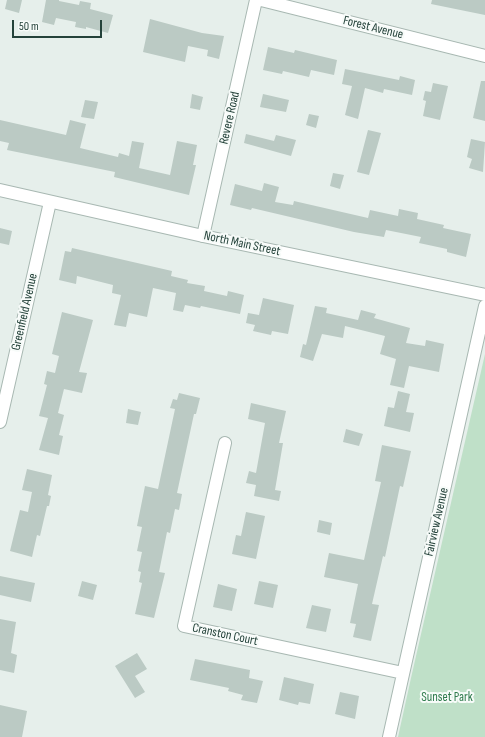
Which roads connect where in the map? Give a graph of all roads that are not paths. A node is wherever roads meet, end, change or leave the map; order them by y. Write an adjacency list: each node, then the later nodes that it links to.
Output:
1 (256, 0): 6 (street, Revere Road)
2 (261, 0): 3 (street, Forest Avenue)
3 (485, 56)
4 (0, 190): 5 (street, North Main Street)
5 (50, 202): 6 (street, North Main Street); 9 (street, Greenfield Avenue)
6 (203, 236): 7 (street, North Main Street)
7 (485, 295)
8 (485, 306): 12 (street, Fairview Avenue)
9 (2, 402): 10 (street, Greenfield Avenue)
10 (0, 422)
11 (225, 443): 12 (street, Cranston Court)
12 (403, 673): 13 (street, Fairview Avenue)
13 (389, 737)

